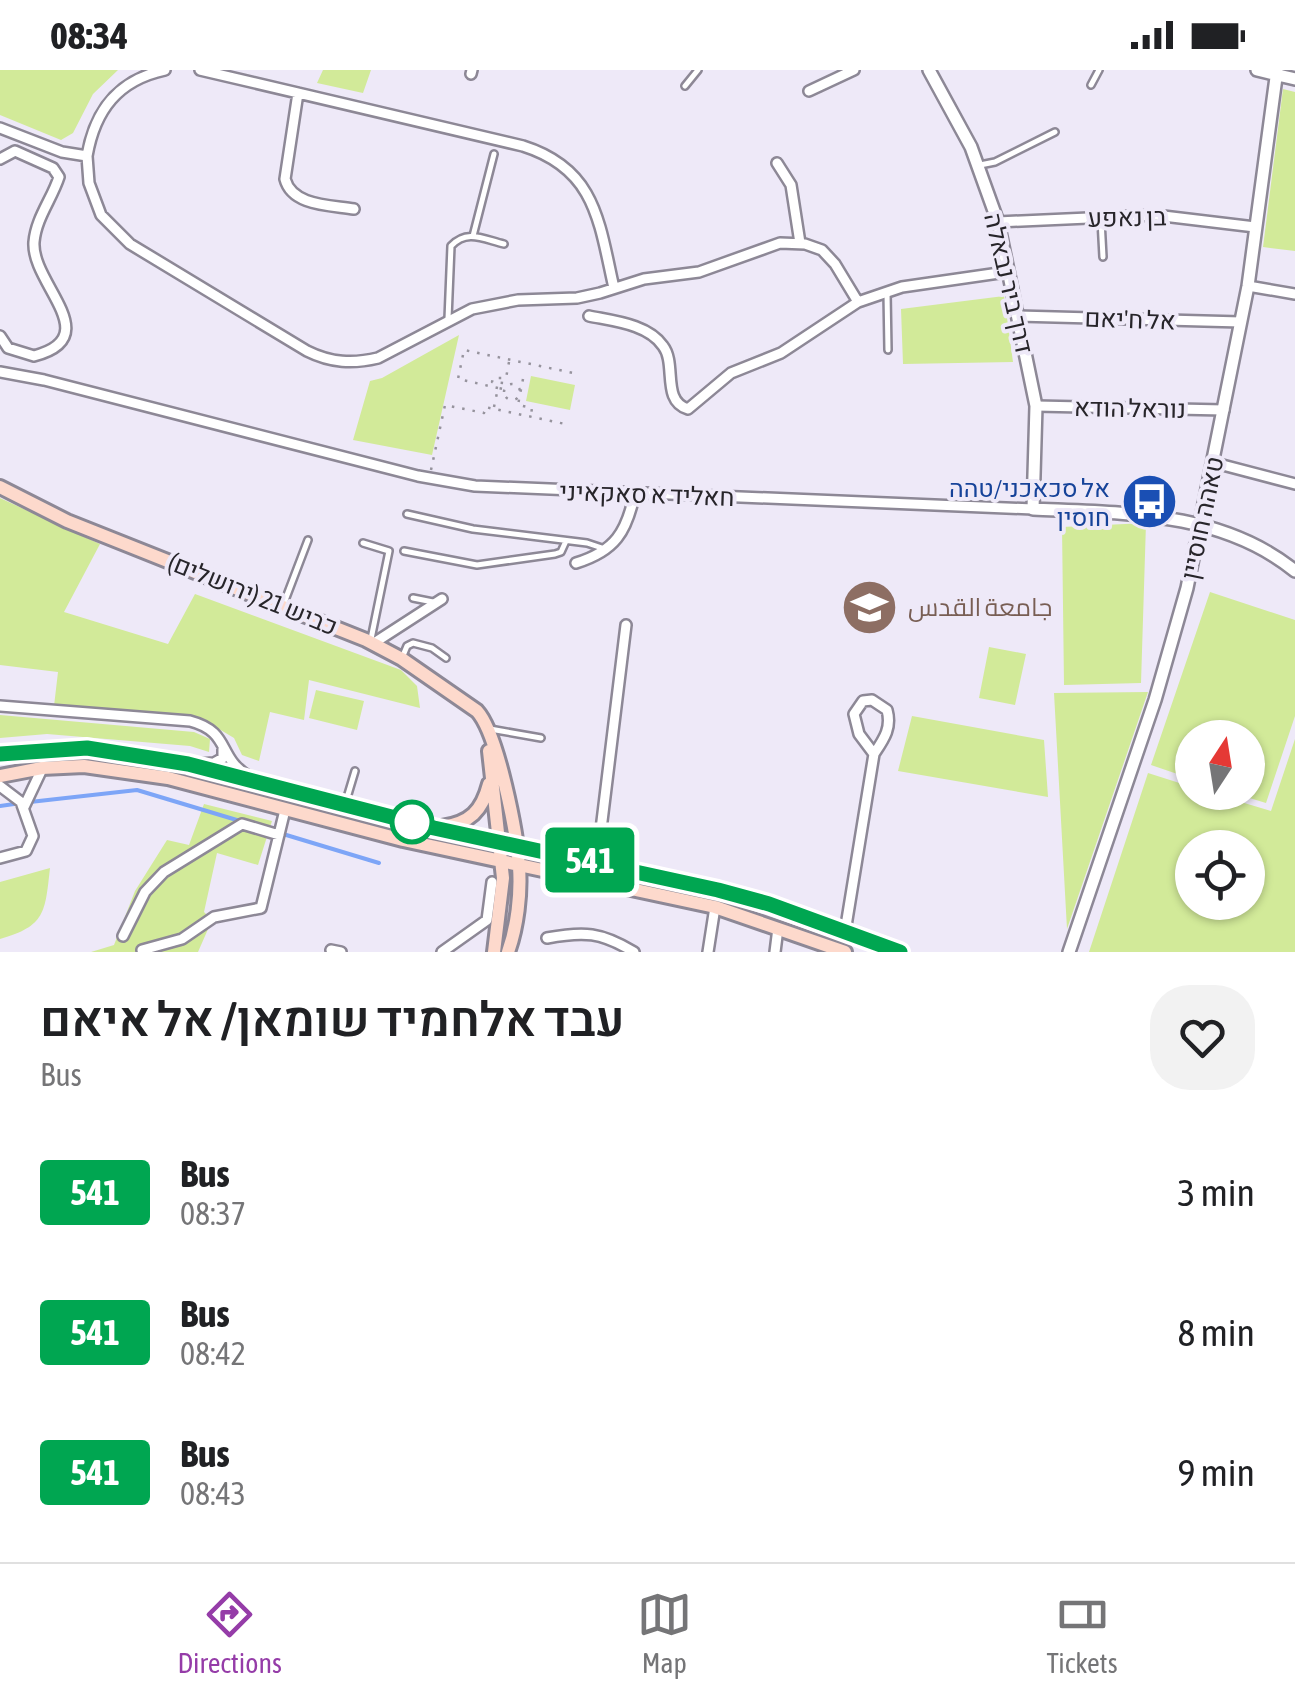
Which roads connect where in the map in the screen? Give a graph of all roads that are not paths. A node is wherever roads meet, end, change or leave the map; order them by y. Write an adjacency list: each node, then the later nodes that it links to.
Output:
1 (165, 70): 17 (street)
2 (200, 70): 13 (street)
3 (698, 70): 11 (lane)
4 (854, 70): 12 (street)
5 (928, 70): 20 (street, דרך ביר נבאלה)
6 (1100, 70): 10 (lane)
7 (1257, 70): 8 (street)
8 (1276, 73): 9 (street); 24 (street, טאהה חוסיין)
9 (1295, 80)
10 (1091, 85)
11 (686, 86)
12 (809, 91)
13 (298, 93): 21 (street); 31 (street)
14 (0, 128): 17 (street)
15 (1055, 132): 20 (lane)
16 (494, 154): 25 (lane)
17 (87, 156): 37 (street)
18 (0, 160): 39 (street)
19 (777, 164): 26 (street)
20 (978, 166): 23 (street, דרך ביר נבאלה)
21 (354, 209)
22 (1101, 217): 23 (street, בן נאפע); 24 (street, בן נאפע); 28 (lane)
23 (998, 222): 29 (street, דרך ביר נבאלה)
24 (1254, 228): 30 (street, טאהה חוסיין)
25 (474, 236): 27 (lane); 37 (lane)
26 (800, 243): 31 (street); 34 (street)
27 (504, 244)
28 (1104, 257)
29 (1006, 272): 32 (street); 36 (street, דרך ביר נבאלה)
30 (1248, 286): 33 (street); 38 (street, טאהה חוסיין)
31 (614, 288): 37 (street)
32 (887, 291): 34 (street); 40 (lane)
33 (1295, 294)
34 (858, 302): 35 (street)
35 (590, 316)
36 (1018, 316): 38 (street, אל ח'יאם); 42 (street, דרך ביר נבאלה)
37 (448, 318)
38 (1241, 322): 43 (street, טאהה חוסיין)
39 (0, 341)
40 (888, 350)
41 (0, 372): 47 (street, חאליד א סאקאיני)
42 (1036, 406): 43 (street, נוראל הודא); 48 (street, דרך ביר נבאלה)
43 (1224, 410): 44 (street, טאהה חוסיין)
44 (1214, 463): 45 (street); 50 (street, טאהה חוסיין)
45 (1295, 484)
46 (0, 486): 60 (main road, כביש 21 (ירושלים))
47 (635, 492): 48 (street, חאליד א סאקאיני); 55 (street)
48 (1033, 509): 50 (street, חאליד א סאקאיני)
49 (406, 514): 52 (lane)
50 (1201, 524): 57 (street, חאליד א סאקאיני); 106 (street, טאהה חוסיין)
51 (308, 540): 60 (lane)
52 (566, 541): 54 (lane); 55 (lane)
53 (363, 543): 62 (lane)
54 (404, 551)
55 (607, 551): 56 (street)
56 (576, 563)
57 (1295, 571)
58 (413, 598): 59 (lane)
59 (439, 600): 62 (street)
60 (282, 606): 62 (main road, כביש 21 (ירושלים))
61 (626, 626): 87 (street)
62 (372, 642): 64 (main road, כביש 21 (ירושלים))
63 (446, 658): 64 (lane)
64 (402, 659): 66 (main road, כביש 21 (ירושלים))
65 (0, 706): 68 (street)
66 (488, 729): 67 (lane); 75 (main road); 84 (main road)
67 (541, 738)
68 (223, 747): 71 (street); 77 (street)
69 (0, 754): 71 (main road)
70 (874, 754): 70 (street); 94 (street)
71 (188, 764): 77 (main road)
72 (42, 768): 74 (main road); 79 (street); 80 (main road)
73 (355, 771): 78 (lane)
74 (0, 776)
75 (491, 776): 81 (main road); 83 (main road)
76 (0, 786): 79 (street)
77 (268, 786): 78 (main road)
78 (344, 805): 81 (main road)
79 (24, 807): 85 (street)
80 (285, 810): 82 (street); 86 (main road)
81 (434, 828): 83 (main road)
82 (279, 834): 95 (street); 98 (street)
83 (500, 842): 84 (main road); 86 (main road)
84 (516, 846): 87 (main road); 88 (main road)
85 (0, 858)
86 (502, 862): 88 (main road); 100 (main road)
87 (597, 862): 94 (main road)
88 (519, 866): 89 (main road); 91 (main road)
89 (543, 872): 91 (main road); 92 (main road)
90 (492, 882): 99 (street)
91 (517, 902): 101 (main road)
92 (716, 906): 93 (main road); 102 (street)
93 (778, 928): 103 (street); 104 (main road)
94 (845, 932): 105 (main road)
95 (122, 936)
96 (547, 938): 97 (street)
97 (628, 950)
98 (140, 951)
99 (442, 952)
100 (494, 952)
101 (508, 952)
102 (708, 952)
103 (775, 952)
104 (845, 952)
105 (901, 952)
106 (1069, 952)

